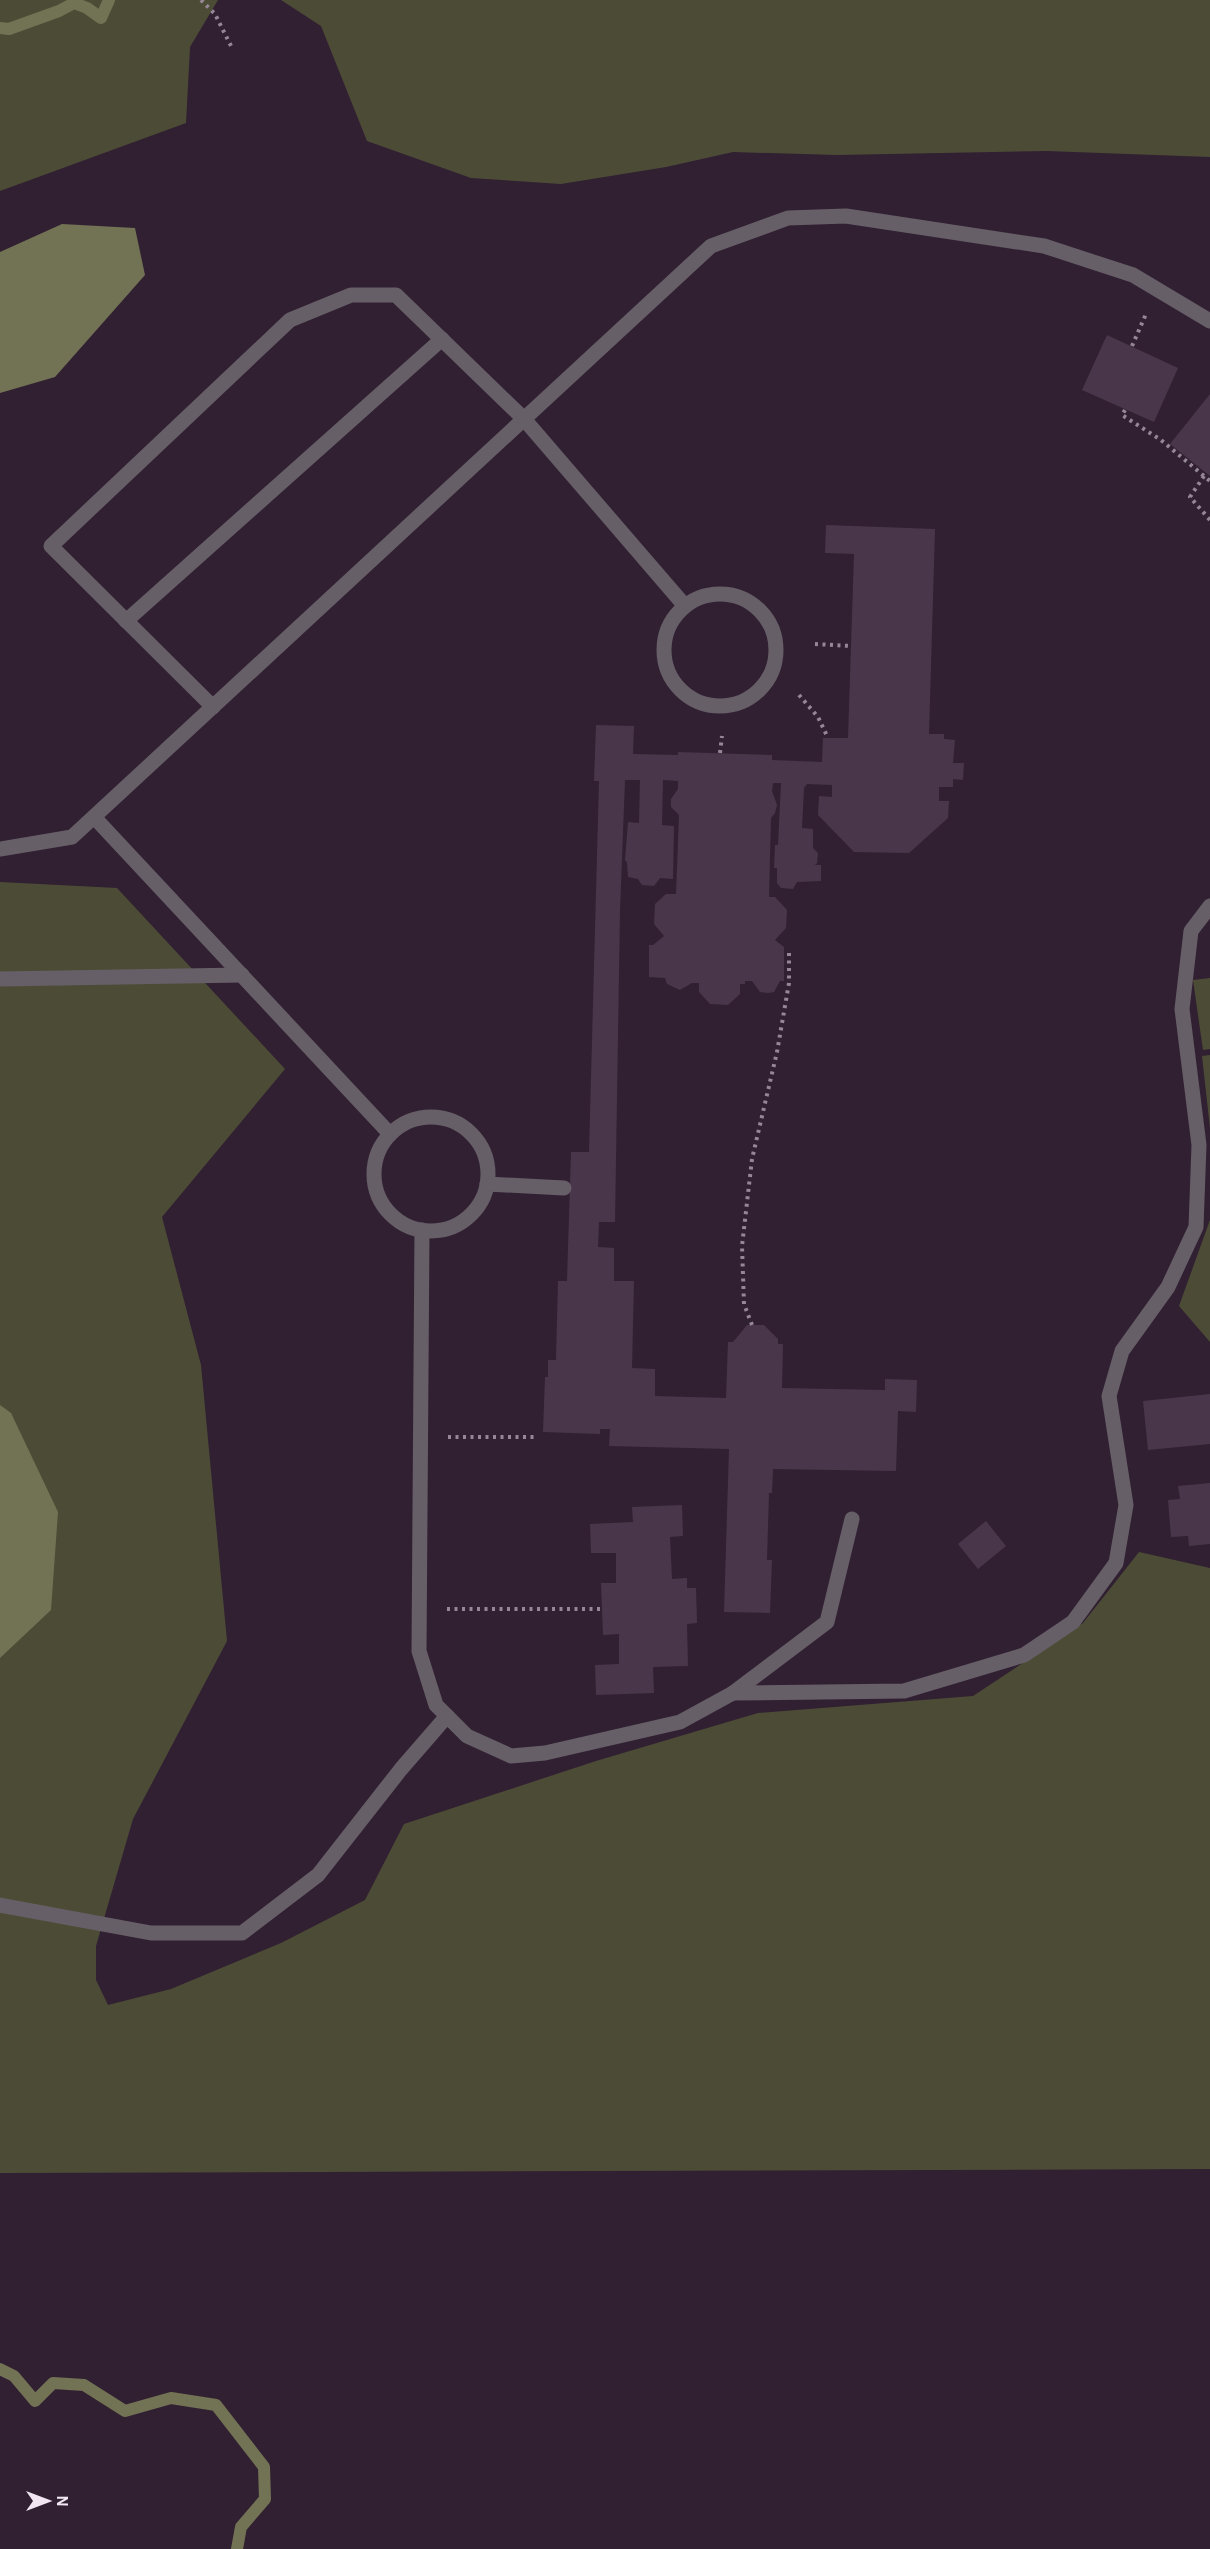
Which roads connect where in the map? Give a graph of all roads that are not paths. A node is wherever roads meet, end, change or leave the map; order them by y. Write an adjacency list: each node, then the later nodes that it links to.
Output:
1 (1210, 321): 3 (lane)
2 (442, 339): 3 (lane); 5 (lane); 5 (lane)
3 (524, 419): 4 (lane); 6 (lane)
4 (685, 606): 4 (lane)
5 (126, 621): 6 (lane)
6 (213, 707): 7 (lane)
7 (94, 817): 8 (lane); 10 (lane)
8 (0, 849)
9 (1210, 906): 17 (lane)
10 (242, 975): 11 (lane); 12 (lane)
11 (0, 979)
12 (390, 1134): 13 (lane); 15 (lane)
13 (487, 1184): 14 (lane); 15 (lane)
14 (564, 1188)
15 (422, 1230): 18 (lane)
16 (852, 1519): 17 (lane)
17 (733, 1694): 18 (lane)
18 (447, 1716): 19 (lane)
19 (0, 1905)

